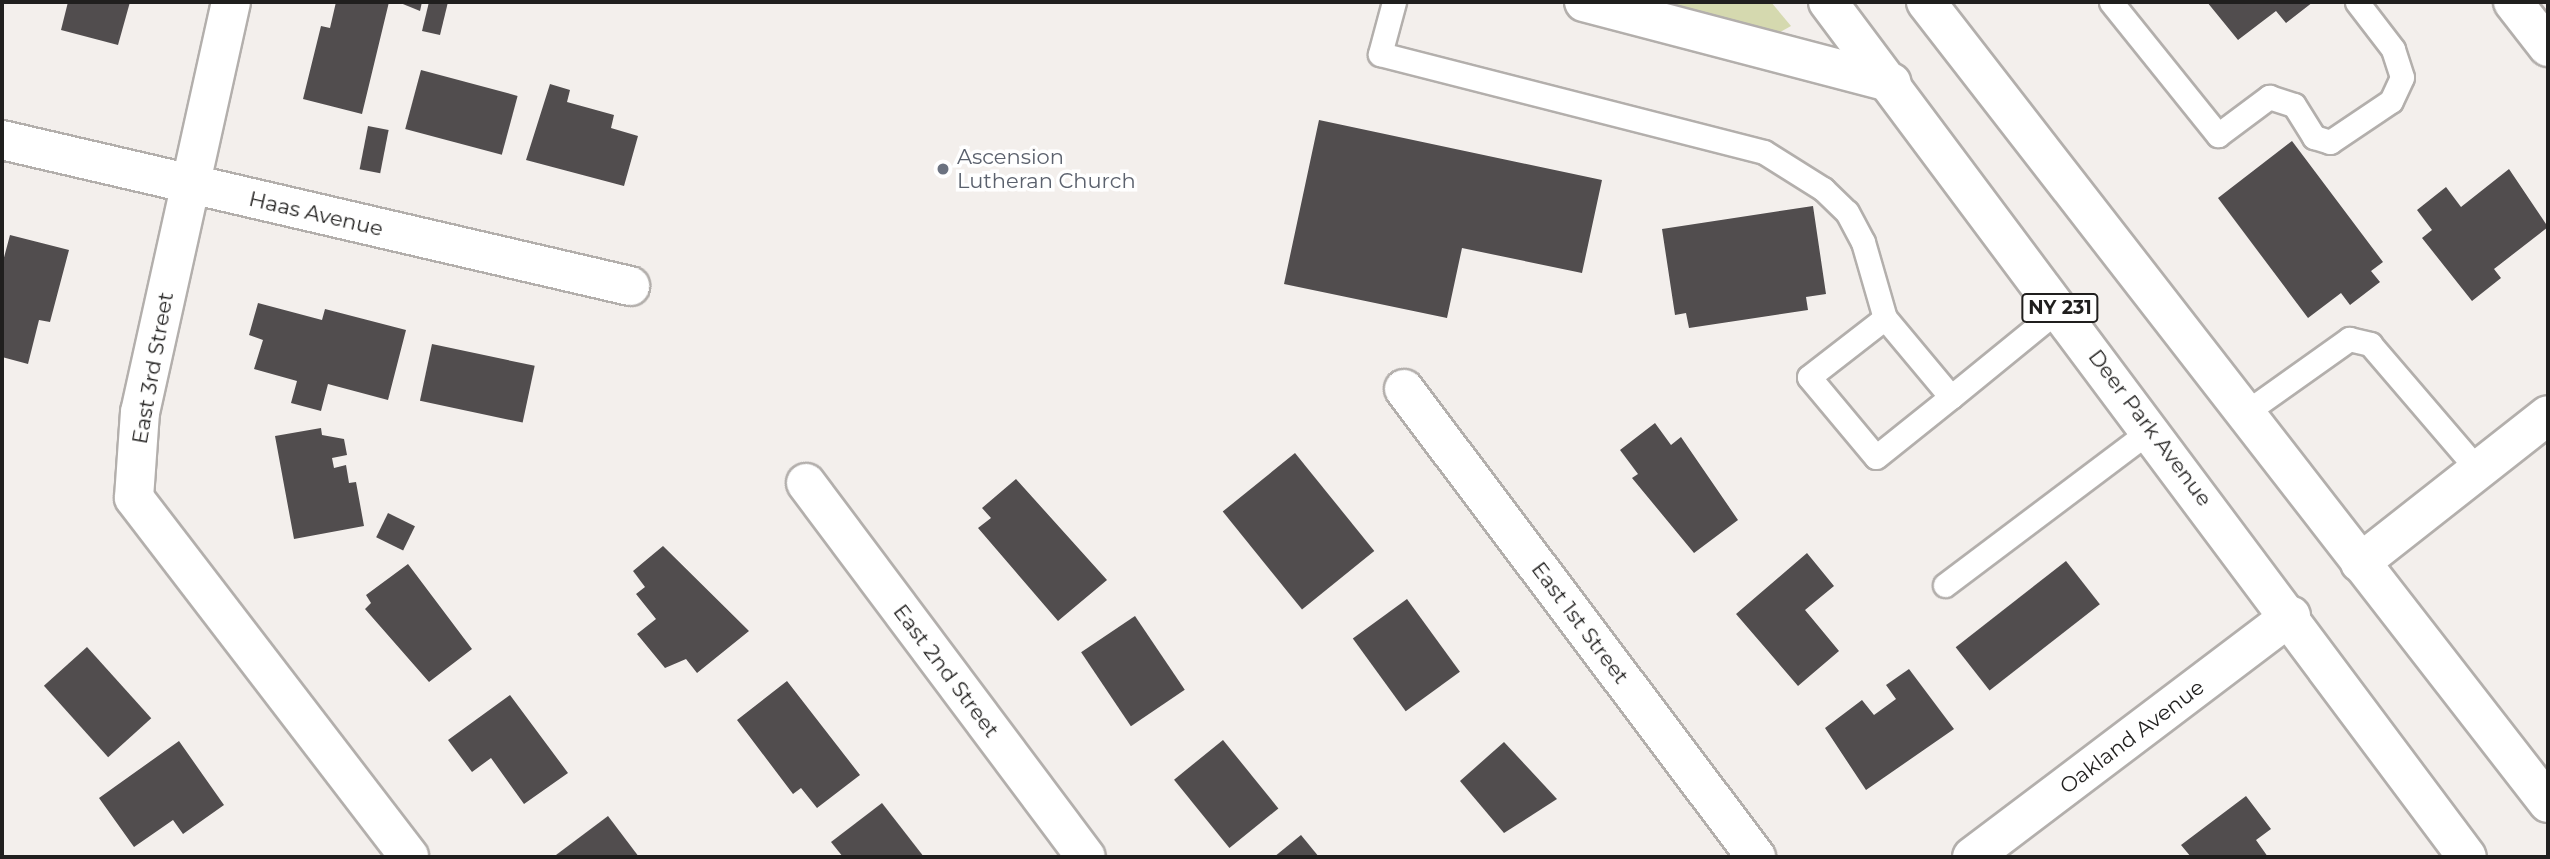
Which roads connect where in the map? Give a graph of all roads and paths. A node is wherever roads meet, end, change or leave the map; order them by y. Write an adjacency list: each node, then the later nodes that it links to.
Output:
1 (231, 2): 12 (street, East 3rd Street)
2 (1394, 2): 15 (lane)
3 (1584, 2): 10 (street)
4 (1828, 2): 10 (street, Deer Park Avenue / NY 231)
5 (1926, 2): 18 (street)
6 (2111, 2): 7 (lane)
7 (2357, 2)
8 (2513, 2): 9 (street)
9 (2548, 47)
10 (1892, 83): 14 (street, Deer Park Avenue / NY 231)
11 (2, 140): 12 (street, Haas Avenue)
12 (189, 185): 13 (street, Haas Avenue); 27 (street, East 3rd Street)
13 (630, 286)
14 (2060, 308): 17 (lane); 20 (street, Deer Park Avenue / NY 231)
15 (1885, 318): 17 (lane); 17 (lane)
16 (1404, 389): 29 (street, East 1st Street)
17 (1951, 397)
18 (2245, 413): 21 (lane); 23 (street)
19 (2548, 415): 21 (street)
20 (2151, 430): 24 (lane); 25 (street, Deer Park Avenue / NY 231)
21 (2478, 470): 23 (street)
22 (806, 483): 28 (street, East 2nd Street)
23 (2360, 563): 26 (street)
24 (1945, 585)
25 (2291, 616): 30 (street, Oakland Avenue); 31 (street, Deer Park Avenue / NY 231)
26 (2548, 802)
27 (409, 857)
28 (1086, 857)
29 (1756, 857)
30 (1972, 857)
31 (2467, 857)

